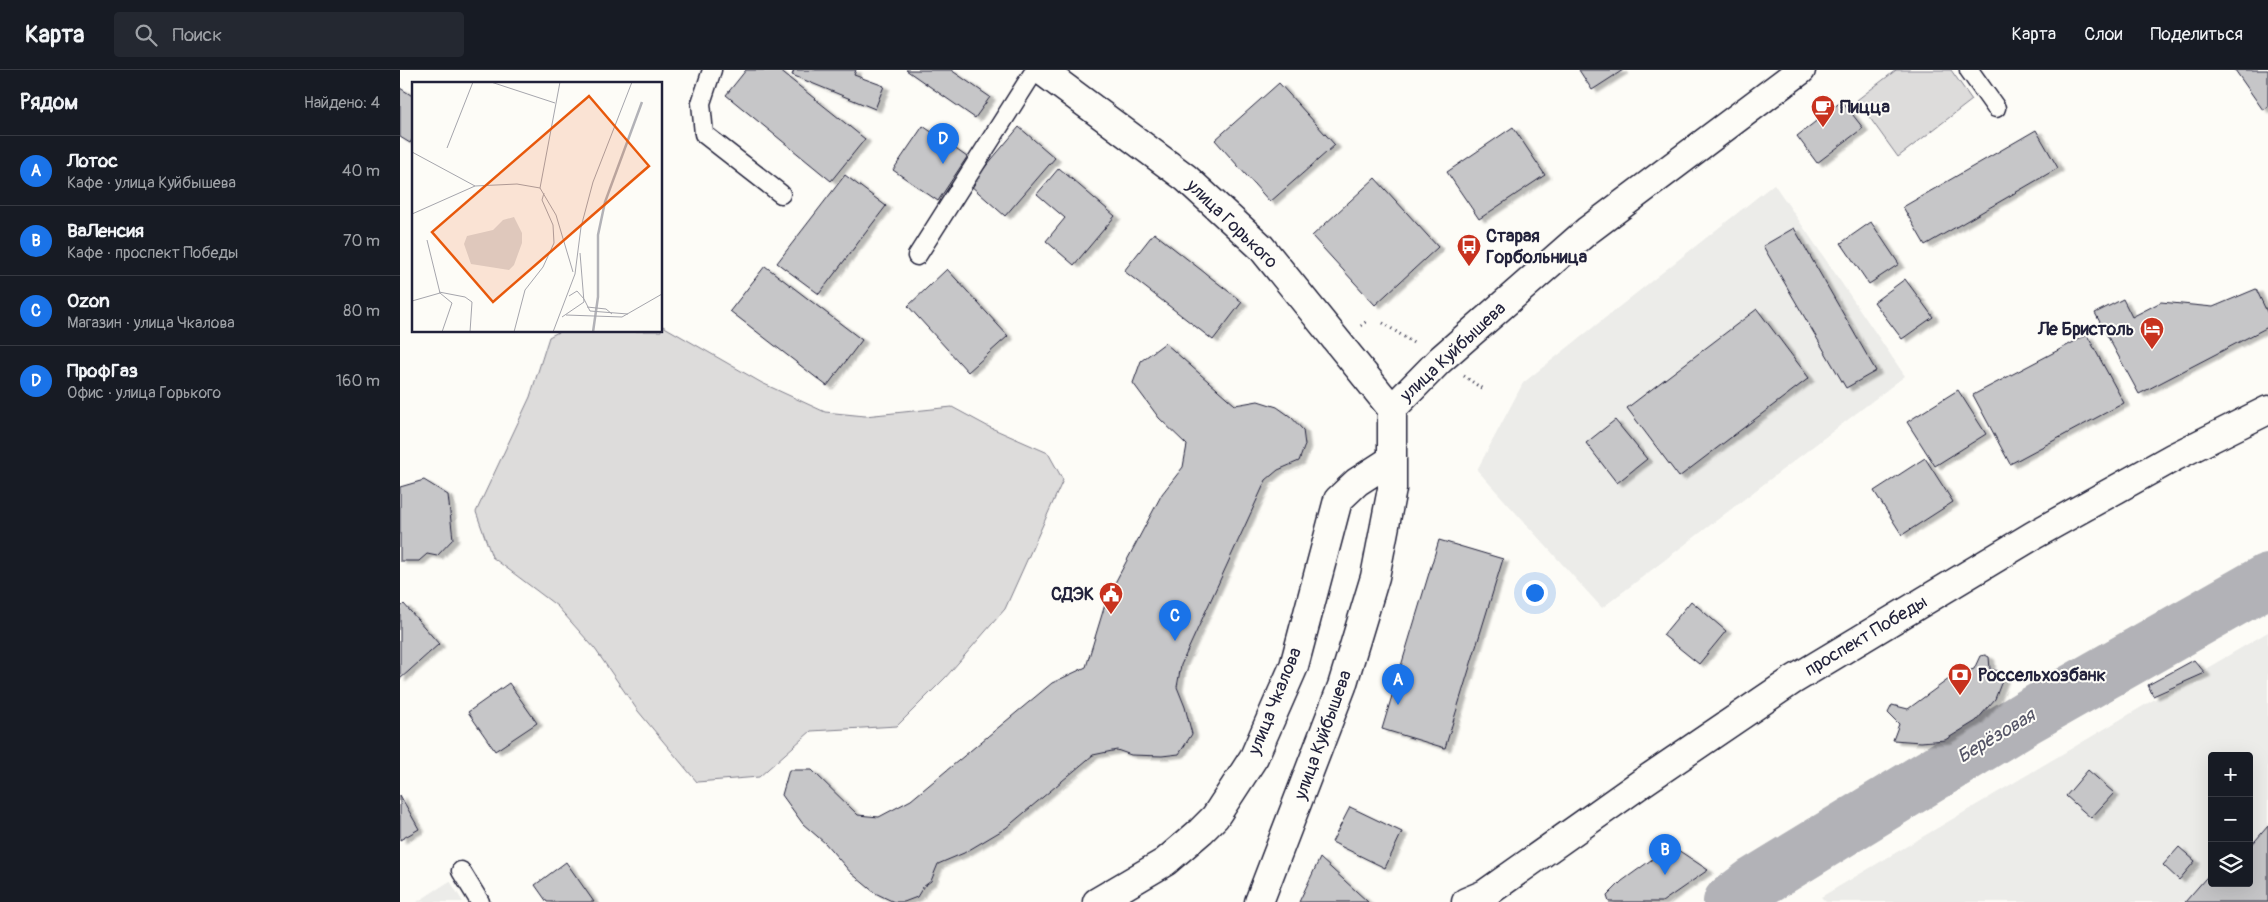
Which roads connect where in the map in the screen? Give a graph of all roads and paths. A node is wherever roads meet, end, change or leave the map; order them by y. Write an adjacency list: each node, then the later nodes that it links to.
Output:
1 (712, 70): 7 (lane)
2 (1035, 70): 8 (lane)
3 (1041, 70): 9 (main road, улица Горького)
4 (1801, 70): 9 (main road, улица Куйбышева)
5 (1968, 70): 6 (lane)
6 (1996, 108)
7 (781, 194)
8 (917, 256)
9 (1392, 409): 11 (main road, улица Куйбышева)
10 (2268, 410): 13 (main road, проспект Победы)
11 (1391, 460): 15 (main road, улица Чкалова); 16 (main road, улица Куйбышева)
12 (461, 871): 14 (lane)
13 (1477, 899)
14 (480, 902)
15 (1097, 902)
16 (1259, 902)

